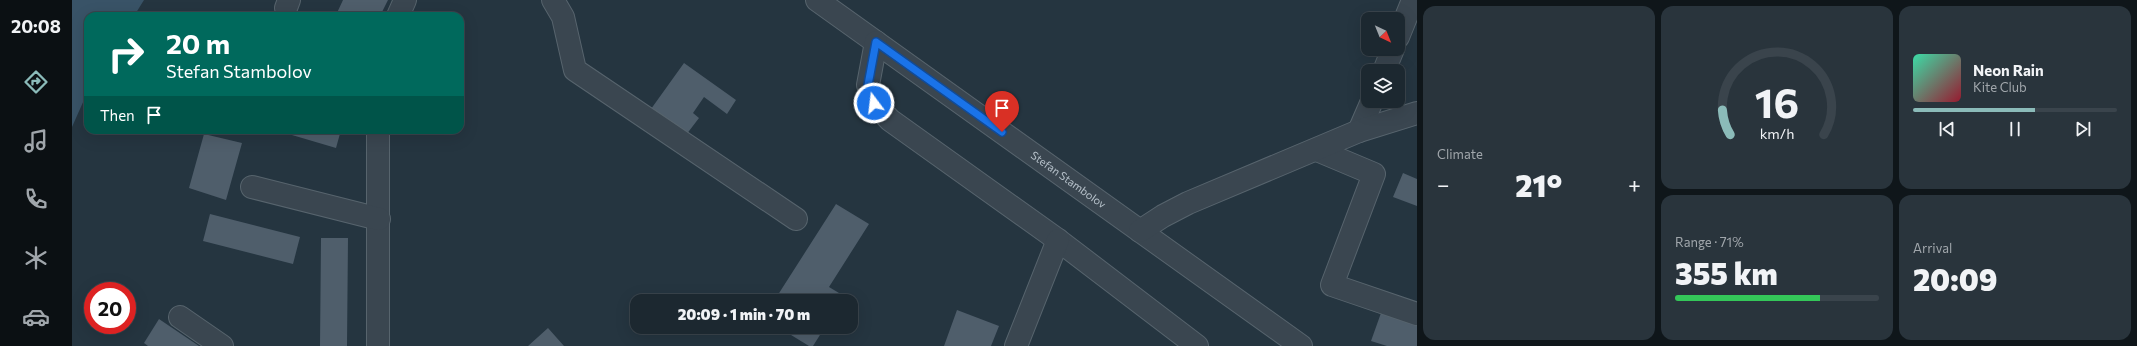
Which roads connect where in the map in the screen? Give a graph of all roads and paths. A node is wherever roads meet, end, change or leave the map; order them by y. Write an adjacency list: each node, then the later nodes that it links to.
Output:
1 (404, 0): 5 (street)
2 (553, 0): 15 (street)
3 (817, 0): 7 (street, Stefan Stambolov)
4 (1414, 0): 6 (street)
5 (400, 12)
6 (1405, 21)
7 (876, 42): 16 (street, Stefan Stambolov); 17 (street)
8 (1369, 108): 10 (street)
9 (1417, 113): 10 (street)
10 (1359, 131): 12 (street)
11 (378, 134): 14 (street)
12 (1317, 150): 16 (street); 18 (street)
13 (252, 187): 14 (street)
14 (379, 219): 21 (street)
15 (796, 220)
16 (1140, 231): 24 (street, Stefan Stambolov)
17 (1058, 240): 22 (street); 23 (street)
18 (1417, 314)
19 (180, 317): 20 (street)
20 (222, 346)
21 (378, 346)
22 (1016, 346)
23 (1197, 346)
24 (1301, 346)

